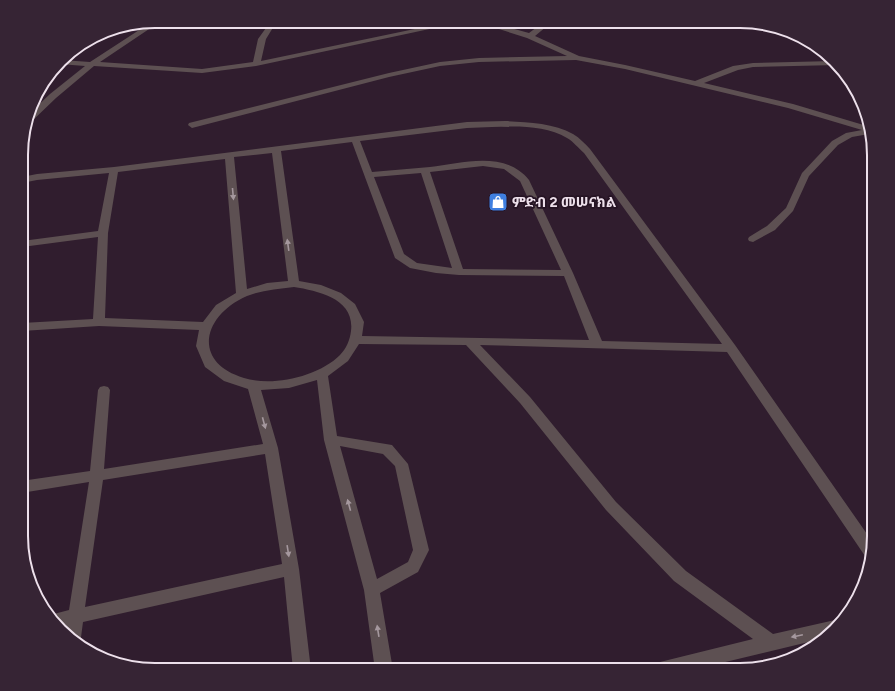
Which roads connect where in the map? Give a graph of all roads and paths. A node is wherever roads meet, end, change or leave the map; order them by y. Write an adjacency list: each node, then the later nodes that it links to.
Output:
1 (269, 28): 11 (street)
2 (430, 28): 11 (street)
3 (502, 28): 6 (street)
4 (541, 28): 6 (street)
5 (146, 29): 10 (street)
6 (530, 36): 7 (street)
7 (577, 58): 12 (street); 14 (street)
8 (68, 63): 10 (street)
9 (828, 63): 12 (street)
10 (92, 64): 11 (street); 13 (street)
11 (256, 64)
12 (695, 84): 15 (street)
13 (35, 113)
14 (192, 125)
15 (864, 129)
16 (865, 131): 25 (street)
17 (355, 139): 18 (street); 22 (street); 37 (street)
18 (276, 150): 19 (street); 29 (street, one-way to 18)
19 (229, 155): 20 (street); 30 (street, one-way to 30)
20 (114, 170): 23 (street); 24 (street)
21 (425, 170): 22 (street); 27 (street); 28 (street)
22 (369, 175): 27 (street)
23 (28, 179)
24 (103, 233): 26 (street); 31 (street)
25 (753, 239)
26 (28, 243)
27 (460, 272): 28 (street)
28 (568, 273): 36 (street)
29 (294, 284): 30 (street); 34 (street)
30 (242, 294): 32 (street)
31 (98, 322): 32 (street); 33 (street)
32 (206, 326): 39 (street)
33 (28, 327)
34 (356, 340): 35 (street); 38 (street)
35 (469, 341): 36 (street); 52 (street)
36 (597, 344): 37 (street)
37 (731, 348): 45 (street)
38 (322, 374): 39 (street); 41 (street)
39 (254, 386): 42 (street, one-way to 42)
40 (104, 390): 43 (street)
41 (331, 440): 47 (street, one-way to 41); 47 (street)
42 (271, 448): 43 (street); 46 (street, one-way to 46)
43 (97, 474): 44 (street); 48 (street)
44 (28, 486)
45 (867, 546)
46 (291, 569): 48 (street); 53 (street)
47 (372, 590): 54 (street, one-way to 47)
48 (76, 616): 49 (street); 51 (street)
49 (60, 620)
50 (825, 630): 52 (street, one-way to 52)
51 (74, 633)
52 (771, 642): 55 (street)
53 (301, 663)
54 (383, 663)
55 (688, 663)

